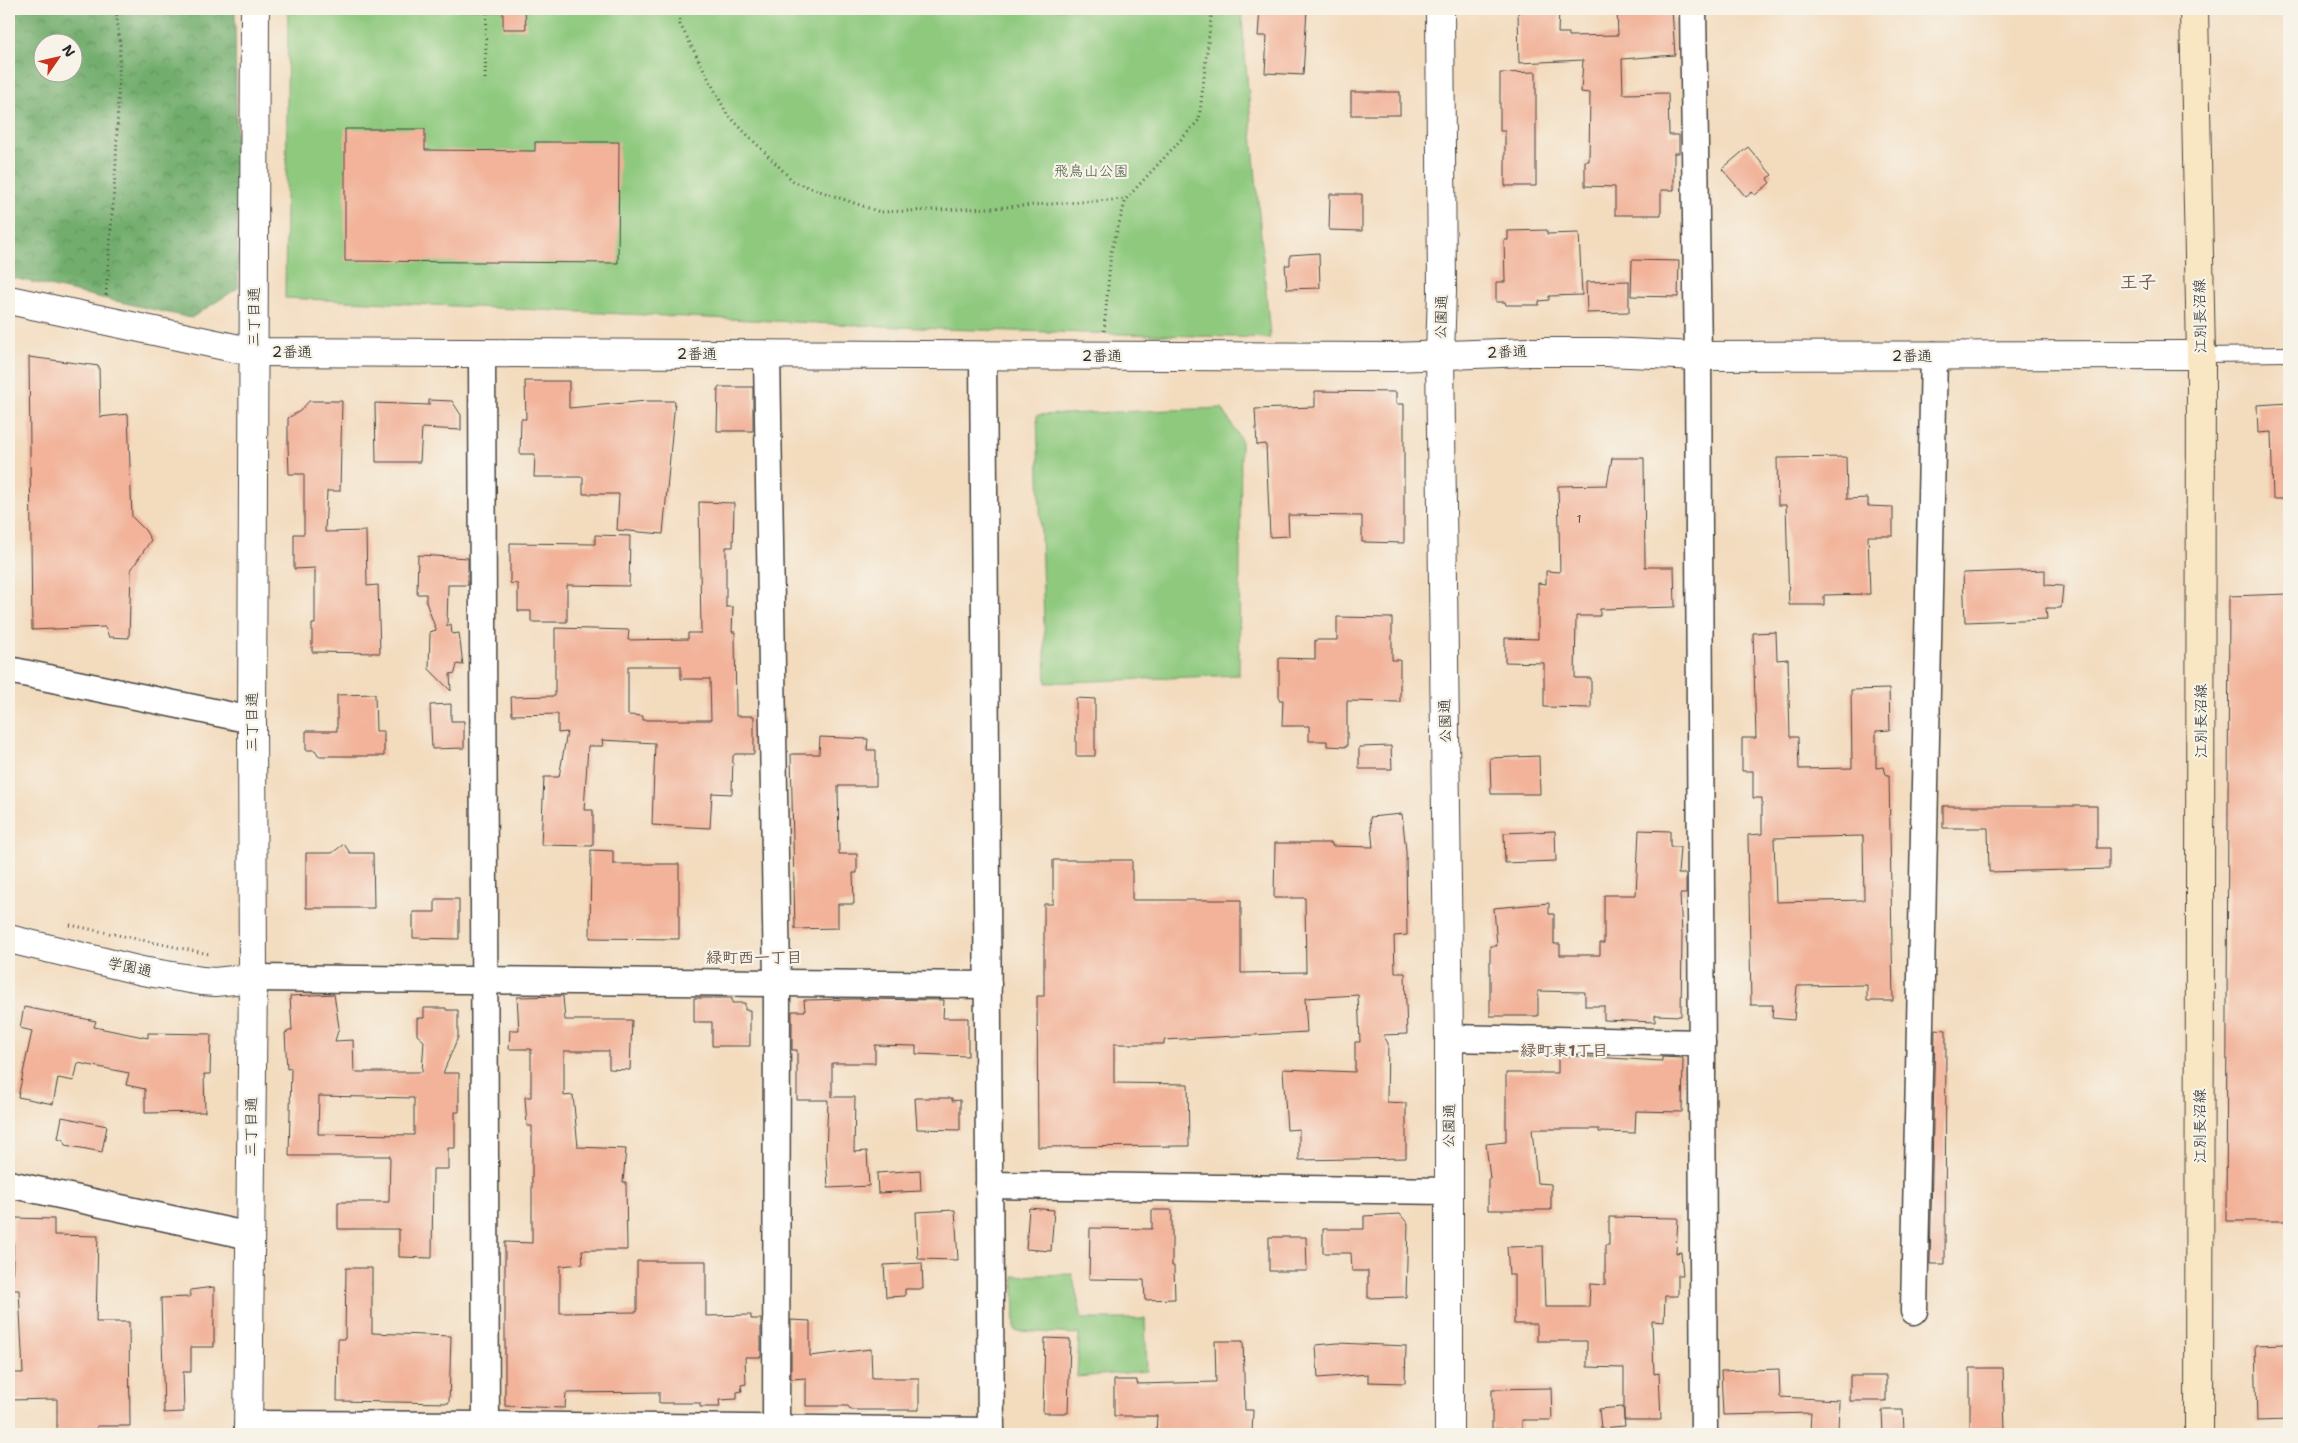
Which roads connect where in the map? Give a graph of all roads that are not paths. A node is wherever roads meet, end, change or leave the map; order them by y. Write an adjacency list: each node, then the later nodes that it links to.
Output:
1 (255, 9): 6 (street, 三丁目通)
2 (1440, 9): 11 (street, 公園通)
3 (1693, 9): 13 (street)
4 (2194, 9): 12 (main road, 江別長沼線)
5 (9, 300): 6 (street, 2番通)
6 (254, 352): 7 (street, 2番通); 16 (street, 三丁目通)
7 (482, 353): 8 (street, 2番通); 19 (street)
8 (768, 354): 10 (street, 2番通); 20 (street)
9 (2289, 354): 12 (lane)
10 (983, 355): 11 (street, 2番通); 21 (street)
11 (1440, 355): 13 (street, 2番通); 22 (street, 公園通)
12 (2201, 355): 14 (street, 2番通); 35 (main road, 江別長沼線)
13 (1698, 356): 14 (street, 2番通); 23 (street)
14 (1934, 356): 28 (street)
15 (9, 670): 16 (street)
16 (252, 720): 18 (street, 三丁目通)
17 (9, 940): 18 (street, 学園通)
18 (253, 978): 19 (street); 27 (street, 三丁目通)
19 (484, 979): 20 (street); 30 (street)
20 (777, 982): 21 (street); 31 (street)
21 (988, 985): 25 (street)
22 (1449, 1038): 23 (street); 26 (street, 公園通)
23 (1702, 1043): 34 (street)
24 (9, 1184): 27 (street)
25 (989, 1185): 26 (street); 32 (street)
26 (1448, 1191): 33 (street, 公園通)
27 (250, 1236): 29 (street, 三丁目通)
28 (1914, 1311)
29 (248, 1429): 30 (street)
30 (486, 1429): 31 (street)
31 (776, 1431): 32 (street)
32 (991, 1433)
33 (1449, 1434)
34 (1704, 1434)
35 (2199, 1434)

